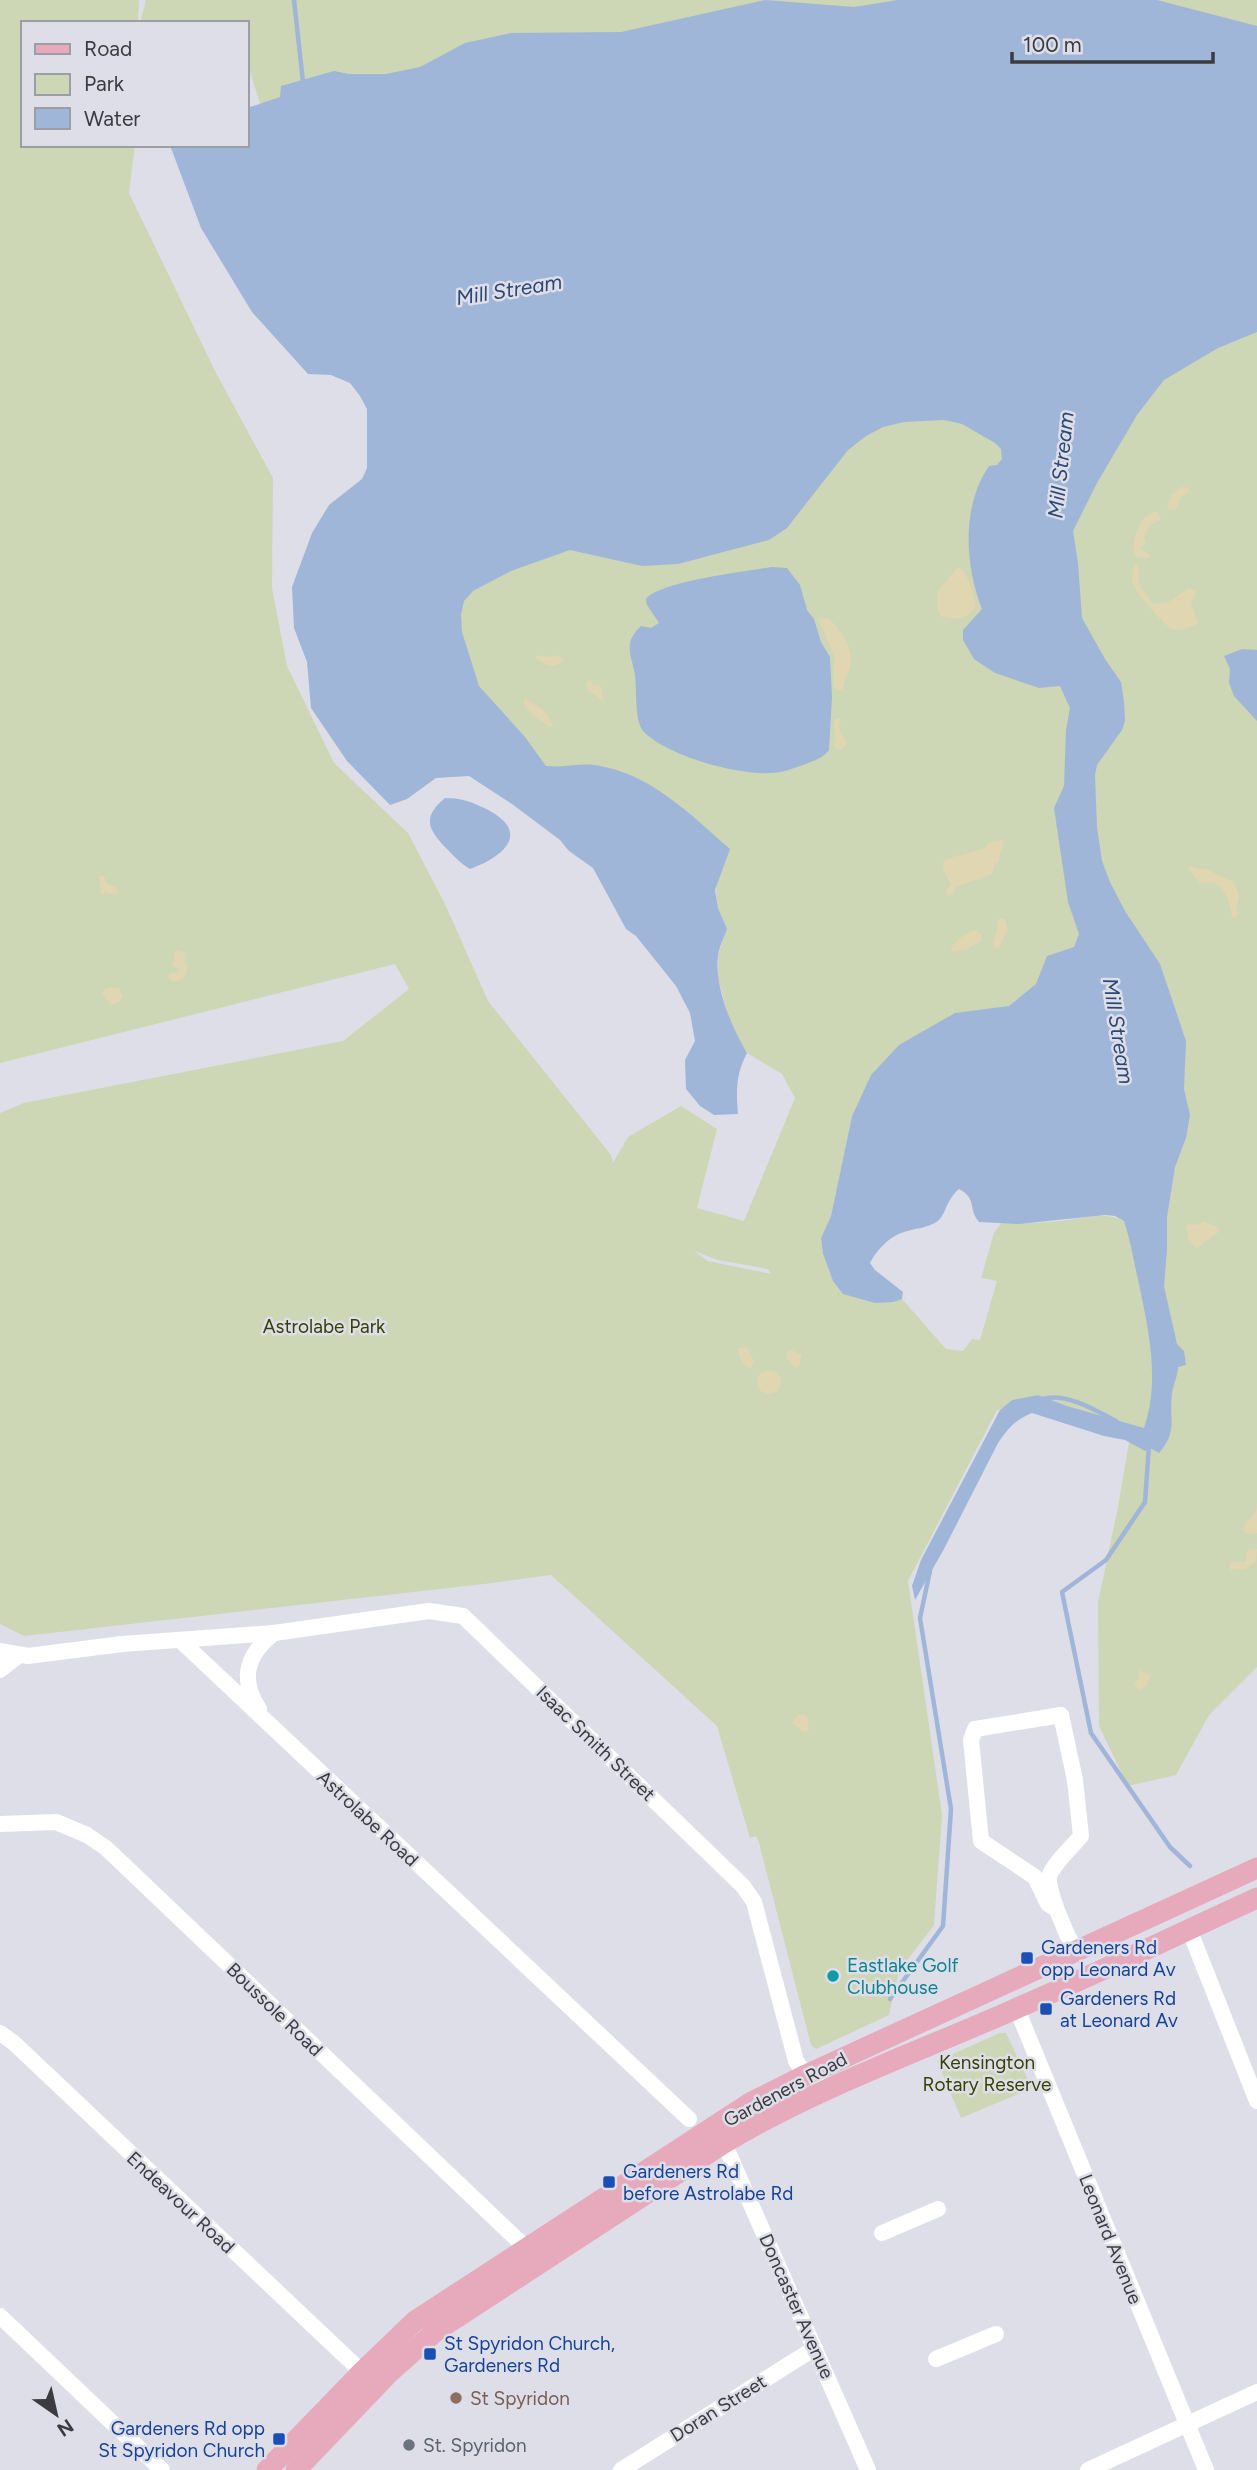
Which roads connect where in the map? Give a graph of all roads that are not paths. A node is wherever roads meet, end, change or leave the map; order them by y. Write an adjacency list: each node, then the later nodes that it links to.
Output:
1 (274, 1633): 2 (street, Isaac Smith Street); 6 (street); 16 (street, Isaac Smith Street)
2 (181, 1641): 4 (street); 6 (street, Astrolabe Road)
3 (0, 1651): 4 (street)
4 (19, 1656): 5 (street)
5 (0, 1670)
6 (271, 1726): 18 (street, Astrolabe Road)
7 (0, 1824): 22 (street, Boussole Road)
8 (1257, 1868): 12 (main road, Gardeners Road)
9 (1257, 1898): 11 (main road, Gardeners Road)
10 (1055, 1909): 10 (street); 12 (street)
11 (1189, 1929): 13 (main road, Gardeners Road); 17 (street)
12 (1075, 1951): 16 (main road, Gardeners Road)
13 (1017, 2009): 15 (main road, Gardeners Road); 29 (street, Leonard Avenue)
14 (0, 2033): 27 (street, Endeavour Road)
15 (866, 2073): 16 (street); 19 (main road, Gardeners Road)
16 (806, 2075): 22 (main road, Gardeners Road)
17 (1257, 2101)
18 (688, 2119)
19 (724, 2143): 25 (street, Doncaster Avenue); 32 (main road, Gardeners Road)
20 (938, 2209): 21 (street)
21 (882, 2233)
22 (526, 2248): 27 (main road, Gardeners Road)
23 (0, 2316): 30 (street)
24 (996, 2334): 26 (street)
25 (815, 2348): 33 (street, Doran Street); 34 (street, Doncaster Avenue)
26 (936, 2359)
27 (362, 2372): 31 (main road, Gardeners Road)
28 (1257, 2392): 29 (street)
29 (1188, 2424): 35 (street); 36 (street, Leonard Avenue)
30 (162, 2470)
31 (267, 2470)
32 (296, 2470)
33 (621, 2470)
34 (868, 2470)
35 (1088, 2470)
36 (1206, 2470)

